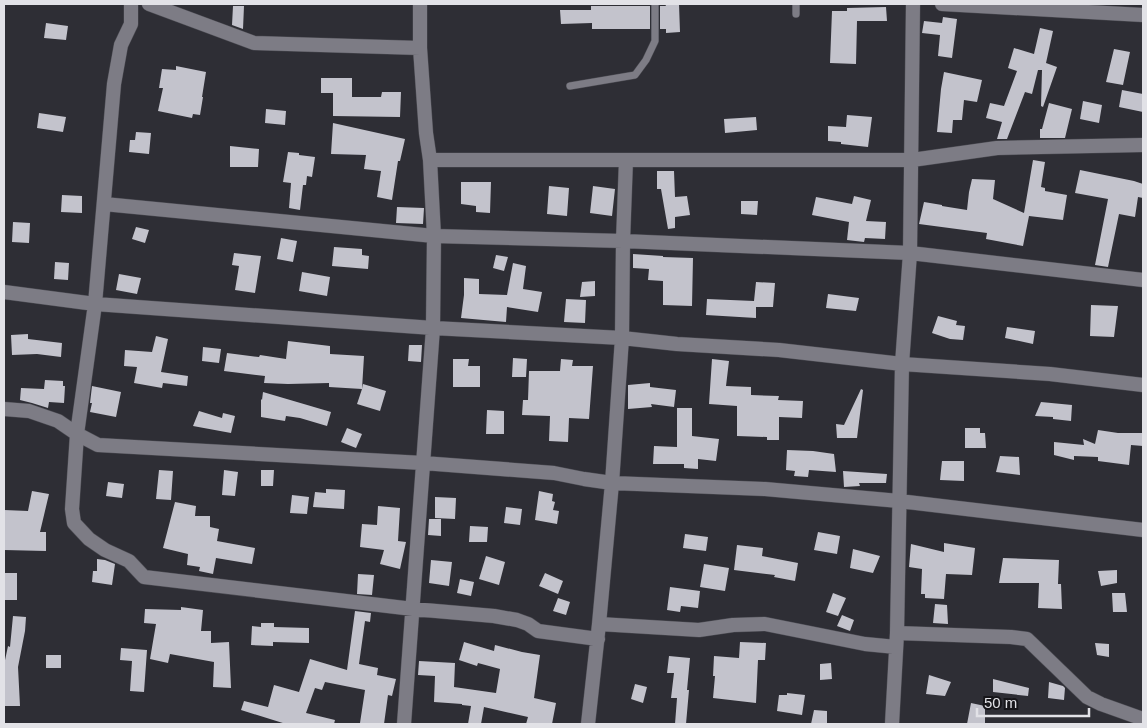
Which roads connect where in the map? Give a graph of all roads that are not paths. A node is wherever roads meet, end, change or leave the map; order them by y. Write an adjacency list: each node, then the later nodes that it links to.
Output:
1 (131, 4): 16 (street)
2 (149, 4): 10 (street)
3 (420, 4): 10 (street)
4 (655, 4): 11 (lane)
5 (796, 4): 8 (lane)
6 (913, 4): 15 (street)
7 (942, 4): 9 (street)
8 (796, 14)
9 (1143, 15)
10 (420, 48): 13 (street)
11 (570, 86)
12 (1143, 145): 15 (street)
13 (430, 160): 14 (street); 17 (street)
14 (626, 160): 15 (street); 18 (street)
15 (912, 160): 19 (street)
16 (104, 204): 17 (street); 22 (street)
17 (434, 236): 18 (street); 23 (street)
18 (623, 241): 19 (street); 24 (street)
19 (910, 254): 20 (street); 25 (street)
20 (1143, 280)
21 (4, 292): 22 (street)
22 (95, 304): 23 (street); 28 (street)
23 (433, 328): 24 (street); 29 (street)
24 (622, 338): 25 (street); 30 (street)
25 (902, 364): 26 (street); 31 (street)
26 (1143, 385)
27 (4, 409): 28 (street)
28 (77, 434): 29 (street); 33 (street)
29 (423, 463): 30 (street); 33 (street)
30 (612, 483): 31 (street); 34 (street)
31 (900, 501): 32 (street); 35 (street)
32 (1143, 530)
33 (413, 609): 36 (street); 39 (street)
34 (599, 624): 36 (street); 37 (street)
35 (897, 633): 37 (street); 38 (street)
36 (598, 639): 40 (street)
37 (896, 647): 41 (street)
38 (1143, 719)
39 (404, 724)
40 (588, 724)
41 (892, 724)

